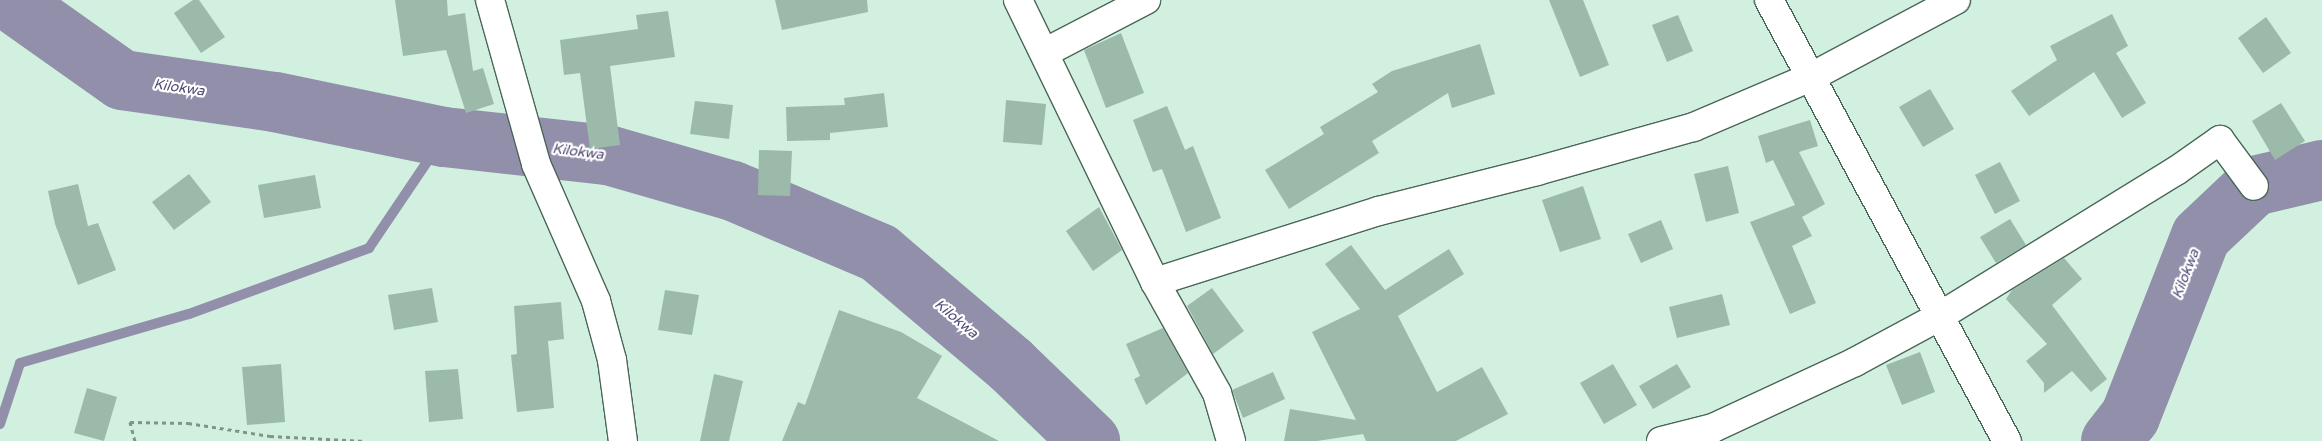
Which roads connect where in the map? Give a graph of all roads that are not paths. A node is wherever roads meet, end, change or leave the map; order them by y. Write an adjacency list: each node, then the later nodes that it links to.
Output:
1 (490, 0): 11 (street)
2 (1018, 0): 6 (street)
3 (1146, 0): 6 (street)
4 (1769, 0): 7 (street)
5 (1956, 0): 7 (street)
6 (1046, 52): 9 (street)
7 (1811, 76): 9 (street); 10 (street)
8 (2254, 186): 10 (street)
9 (1155, 282): 12 (street)
10 (1940, 316): 13 (street); 14 (street)
11 (623, 441)
12 (1231, 441)
13 (1661, 441)
14 (2007, 441)

